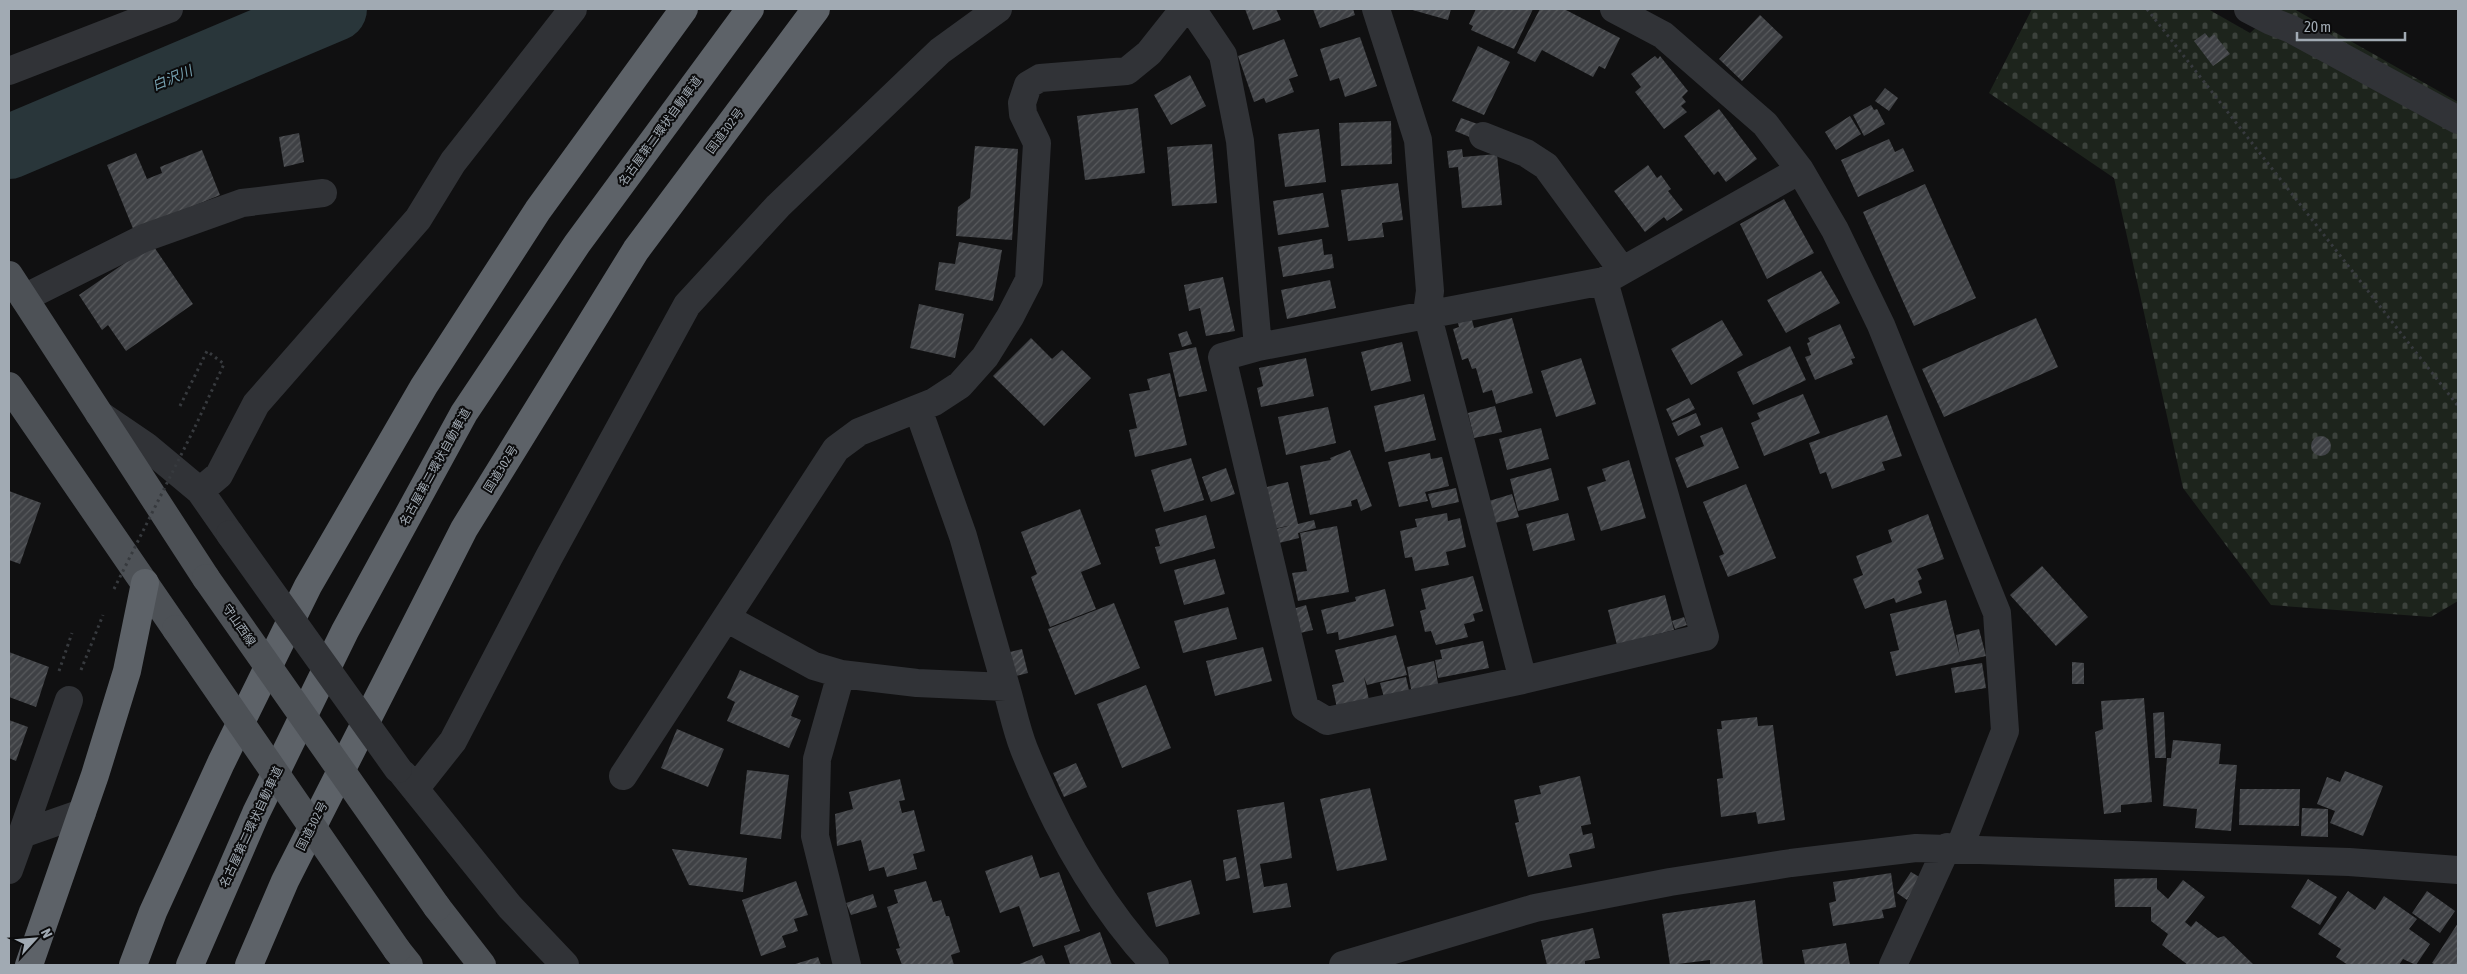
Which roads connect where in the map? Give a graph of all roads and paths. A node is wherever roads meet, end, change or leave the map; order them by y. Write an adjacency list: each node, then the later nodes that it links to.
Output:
1 (169, 9): 13 (street)
2 (573, 9): 28 (street)
3 (684, 9): 47 (highway)
4 (750, 9): 48 (highway, 名古屋第二環状自動車道)
5 (816, 9): 49 (highway, 国道302号)
6 (998, 9): 39 (street)
7 (1184, 9): 26 (street)
8 (1192, 9): 22 (street)
9 (1376, 9): 21 (street)
10 (1614, 9): 16 (street)
11 (2147, 9): 25 (path)
12 (2248, 9): 14 (street)
13 (9, 71)
14 (2458, 120)
15 (1483, 136): 19 (street)
16 (1800, 170): 19 (street); 42 (street)
17 (323, 193): 20 (street)
18 (9, 275): 20 (main road, 守山西線)
19 (1613, 276): 21 (street); 35 (street)
20 (24, 298): 27 (main road, 守山西線)
21 (1427, 313): 22 (street); 35 (street)
22 (1258, 347): 35 (street)
23 (9, 386): 29 (main road)
24 (180, 406): 30 (path, bridge)
25 (2458, 406)
26 (918, 408): 32 (street); 37 (street)
27 (99, 414): 28 (street); 50 (main road, 守山西線, bridge)
28 (200, 492): 39 (street, bridge)
29 (145, 583): 40 (highway); 45 (main road, bridge)
30 (110, 598)
31 (107, 607): 36 (path)
32 (726, 618): 34 (street); 38 (street)
33 (72, 633): 36 (path)
34 (841, 674): 37 (street); 52 (street)
35 (1523, 680)
36 (68, 684): 41 (street)
37 (1006, 687): 53 (street)
38 (623, 776)
39 (406, 779): 51 (street)
40 (82, 813): 41 (street); 46 (highway)
41 (22, 834): 43 (street)
42 (1953, 848): 44 (street); 54 (street); 55 (street)
43 (9, 870)
44 (2458, 870)
45 (403, 957)
46 (29, 965)
47 (133, 965)
48 (190, 965)
49 (249, 965)
50 (482, 965)
51 (566, 965)
52 (847, 965)
53 (1155, 965)
54 (1342, 965)
55 (1893, 965)

